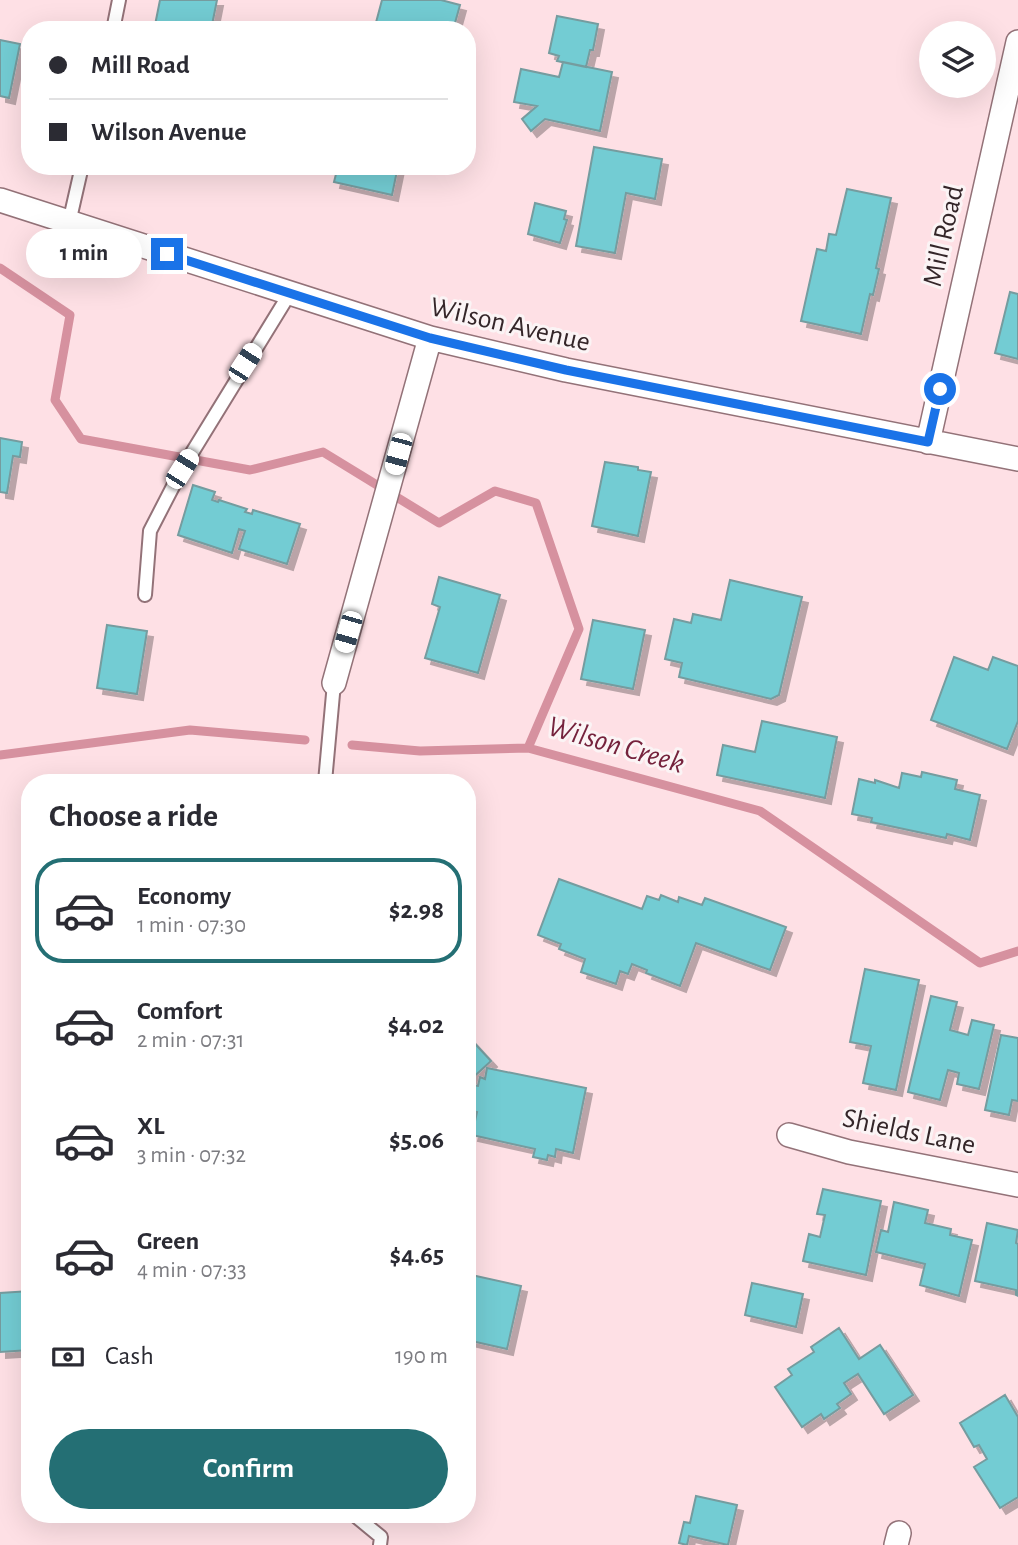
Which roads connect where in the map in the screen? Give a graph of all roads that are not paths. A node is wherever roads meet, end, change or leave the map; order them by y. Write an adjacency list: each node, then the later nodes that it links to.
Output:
1 (119, 0): 2 (lane)
2 (115, 21)
3 (1018, 43): 9 (street, Mill Road)
4 (80, 175): 6 (lane)
5 (0, 200): 6 (street, Wilson Avenue)
6 (69, 223): 7 (street, Wilson Avenue)
7 (290, 293): 8 (street, Wilson Avenue); 11 (lane)
8 (430, 338): 9 (street, Wilson Avenue); 12 (street)
9 (928, 442): 10 (street, Wilson Avenue)
10 (1018, 459)
11 (145, 596)
12 (334, 683): 13 (lane)
13 (326, 774)
14 (789, 1135): 15 (street, Shields Lane)
15 (1018, 1185)
16 (364, 1523): 17 (lane)
17 (380, 1545)

